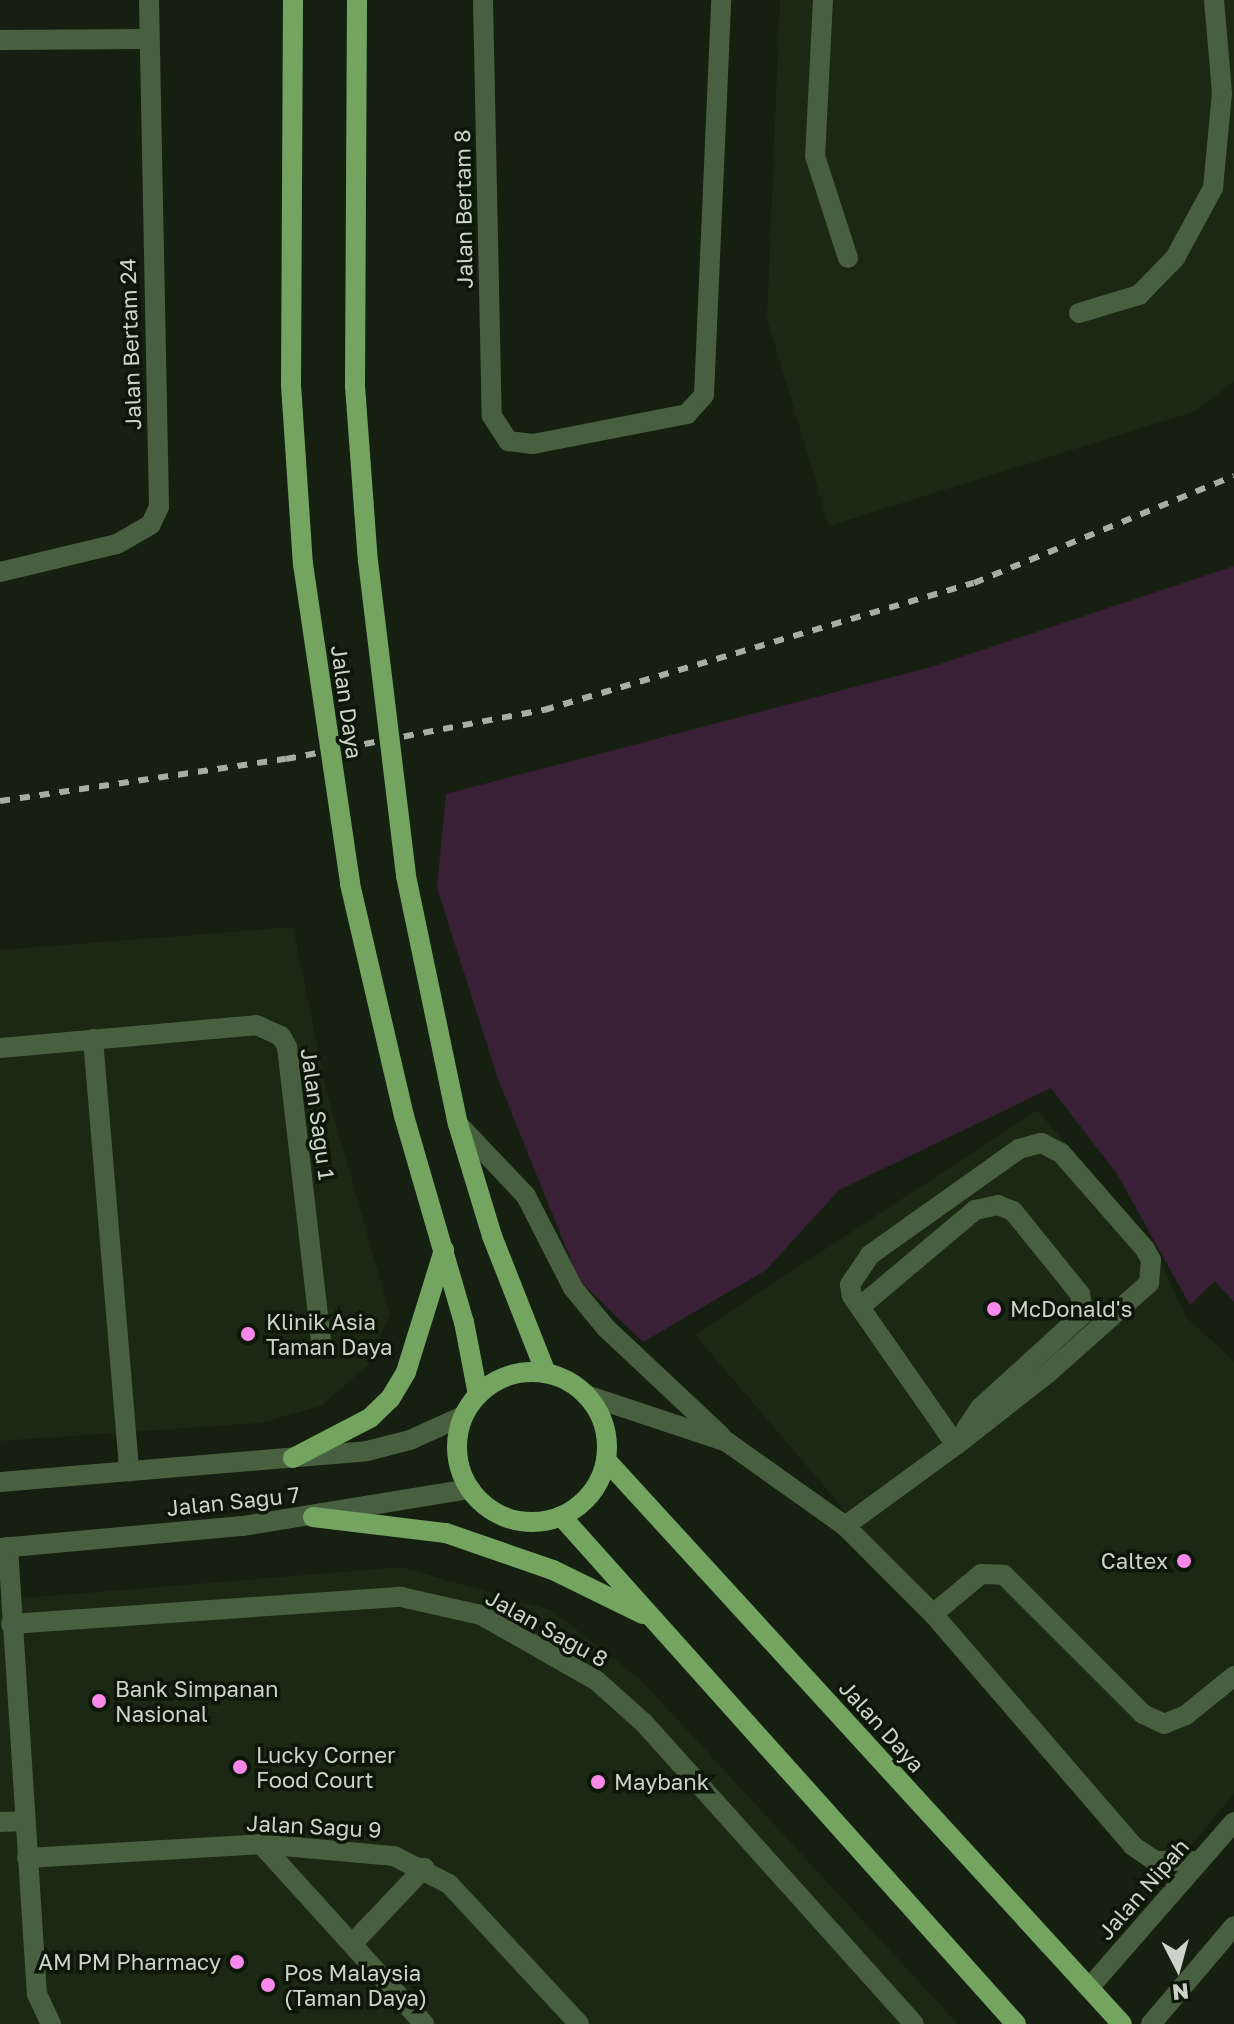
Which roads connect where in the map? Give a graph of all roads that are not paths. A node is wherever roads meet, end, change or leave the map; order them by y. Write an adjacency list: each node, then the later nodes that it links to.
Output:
1 (149, 0): 8 (street, Jalan Bertam 24)
2 (293, 0): 16 (main road, Jalan Daya, bridge)
3 (357, 0): 15 (main road, Jalan Daya, bridge)
4 (483, 0): 5 (street, Jalan Bertam 8)
5 (721, 0)
6 (823, 0): 10 (street)
7 (1214, 0): 11 (street)
8 (146, 39): 9 (street); 12 (street, Jalan Bertam 24)
9 (0, 40)
10 (848, 258)
11 (1079, 313)
12 (0, 572)
13 (93, 1039): 14 (street, Jalan Sagu 1); 18 (street, Jalan Sagu 1); 27 (street)
14 (0, 1048)
15 (458, 1124): 19 (main road, Jalan Daya); 23 (street)
16 (444, 1250): 20 (main road, Jalan Daya); 25 (main road)
17 (861, 1306): 24 (street); 24 (street); 24 (street)
18 (321, 1339)
19 (546, 1373): 20 (main road); 21 (main road)
20 (478, 1395): 22 (main road)
21 (586, 1395): 23 (street); 26 (main road)
22 (463, 1416): 25 (street, Jalan Sagu 7); 29 (main road)
23 (727, 1442): 32 (street)
24 (956, 1445): 32 (street)
25 (293, 1458): 27 (street, Jalan Sagu 7)
26 (606, 1460): 30 (main road); 47 (main road, Jalan Daya)
27 (129, 1472): 28 (street, Jalan Sagu 7)
28 (0, 1482)
29 (470, 1489): 30 (main road); 31 (street, Jalan Sagu 7)
30 (561, 1516): 35 (main road)
31 (313, 1517): 33 (street, Jalan Sagu 7); 35 (main road)
32 (845, 1526): 34 (street)
33 (4, 1547): 36 (street)
34 (933, 1614): 37 (street); 43 (street)
35 (654, 1620): 52 (main road)
36 (11, 1624): 38 (street); 51 (street, Jalan Sagu 8)
37 (1234, 1676)
38 (25, 1821): 39 (street); 42 (street)
39 (0, 1822)
40 (1234, 1822): 43 (street, Jalan Nipah)
41 (261, 1844): 42 (street, Jalan Sagu 9); 44 (street, Jalan Sagu 9); 46 (street)
42 (27, 1858): 48 (street)
43 (1200, 1861): 47 (street, Jalan Nipah)
44 (424, 1868): 46 (street); 50 (street, Jalan Sagu 9)
45 (1234, 1926): 54 (street)
46 (352, 1944): 49 (street)
47 (1089, 1988): 53 (main road, Jalan Daya)
48 (51, 2024)
49 (424, 2024)
50 (579, 2024)
51 (914, 2024)
52 (1016, 2024)
53 (1122, 2024)
54 (1151, 2024)

